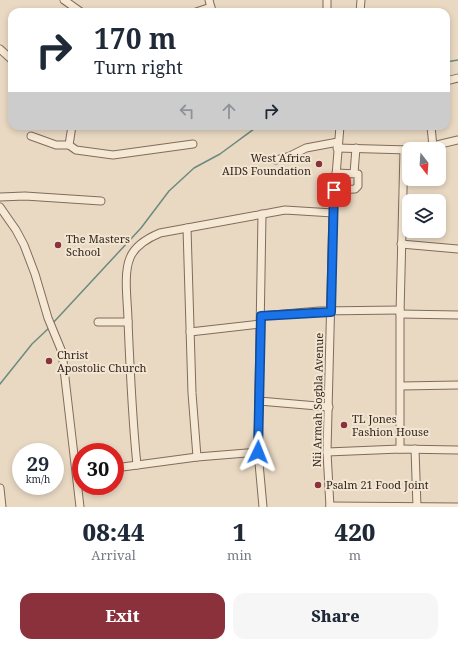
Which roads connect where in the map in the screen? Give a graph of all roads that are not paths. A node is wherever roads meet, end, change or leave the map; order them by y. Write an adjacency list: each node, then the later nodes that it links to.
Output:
1 (64, 0): 2 (street)
2 (75, 8)
3 (0, 50): 4 (street)
4 (8, 57)
5 (71, 130): 13 (street)
6 (340, 130): 14 (street, Nii Armah Sogbla Avenue)
7 (431, 130): 10 (street)
8 (31, 136): 13 (street)
9 (458, 140): 11 (street)
10 (433, 142)
11 (446, 143)
12 (193, 144): 13 (street)
13 (69, 145)
14 (338, 145): 15 (street); 17 (street); 18 (street, Nii Armah Sogbla Avenue)
15 (356, 148): 16 (street); 19 (street)
16 (402, 150)
17 (276, 160)
18 (336, 173): 19 (street); 21 (street, Nii Armah Sogbla Avenue)
19 (354, 173): 21 (street)
20 (404, 186): 28 (street)
21 (334, 190): 25 (street, Nii Armah Sogbla Avenue)
22 (0, 197): 23 (street)
23 (101, 201)
24 (0, 207): 41 (street)
25 (333, 213): 26 (street); 30 (street, Nii Armah Sogbla Avenue)
26 (262, 214): 27 (street); 33 (street)
27 (187, 228): 35 (street); 36 (street)
28 (401, 244): 29 (street); 31 (street)
29 (458, 248)
30 (331, 312): 31 (street); 33 (street); 40 (street, Nii Armah Sogbla Avenue)
31 (400, 312): 32 (street); 38 (street)
32 (458, 315)
33 (260, 320): 36 (street); 39 (street)
34 (98, 322): 35 (street)
35 (128, 322): 48 (street)
36 (190, 332): 47 (street)
37 (458, 385): 38 (street)
38 (401, 386): 42 (street)
39 (260, 401): 40 (street); 45 (street)
40 (328, 407): 46 (street, Nii Armah Sogbla Avenue)
41 (74, 443)
42 (400, 449): 43 (street); 46 (street)
43 (415, 449): 44 (street); 57 (street)
44 (458, 450)
45 (258, 452): 47 (street); 54 (street)
46 (327, 452): 55 (street, Nii Armah Sogbla Avenue)
47 (197, 457): 48 (street)
48 (137, 465): 49 (street)
49 (124, 467)
50 (0, 488): 52 (street)
51 (79, 495): 53 (street)
52 (2, 507)
53 (80, 507)
54 (263, 507)
55 (330, 507): 56 (street)
56 (392, 507): 57 (street)
57 (418, 507): 58 (street)
58 (456, 507)

